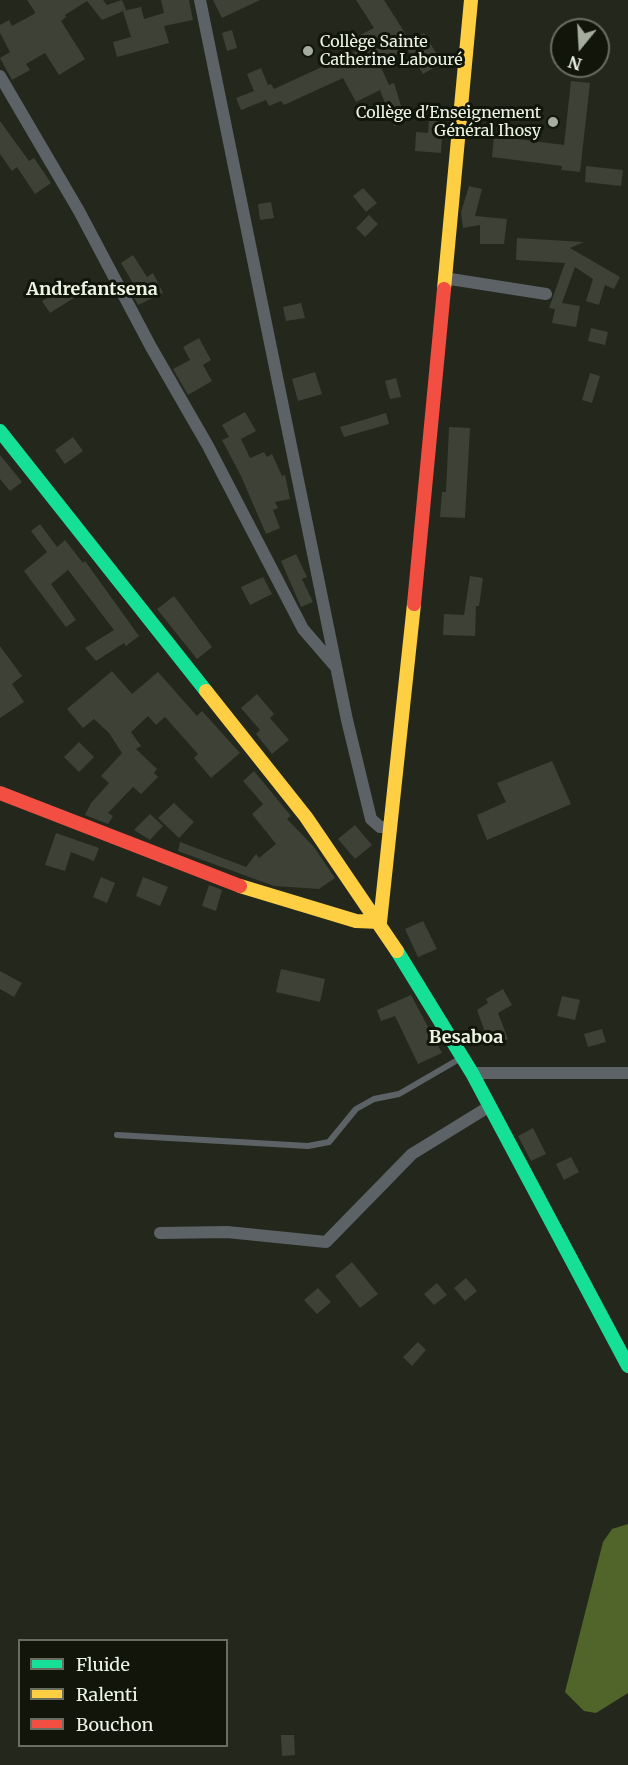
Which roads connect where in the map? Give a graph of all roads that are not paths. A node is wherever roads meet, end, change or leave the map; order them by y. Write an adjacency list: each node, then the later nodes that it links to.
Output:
1 (200, 0): 7 (street)
2 (471, 0): 4 (street)
3 (0, 76): 7 (street)
4 (444, 278): 5 (street); 9 (street)
5 (546, 294)
6 (0, 431): 10 (street)
7 (337, 668): 9 (street)
8 (0, 794): 10 (street)
9 (391, 827): 10 (street)
10 (380, 922): 11 (street)
11 (461, 1058): 12 (street); 15 (lane)
12 (472, 1072): 13 (street); 14 (street)
13 (628, 1073)
14 (490, 1106): 16 (street); 17 (street)
15 (117, 1135)
16 (160, 1233)
17 (628, 1366)

